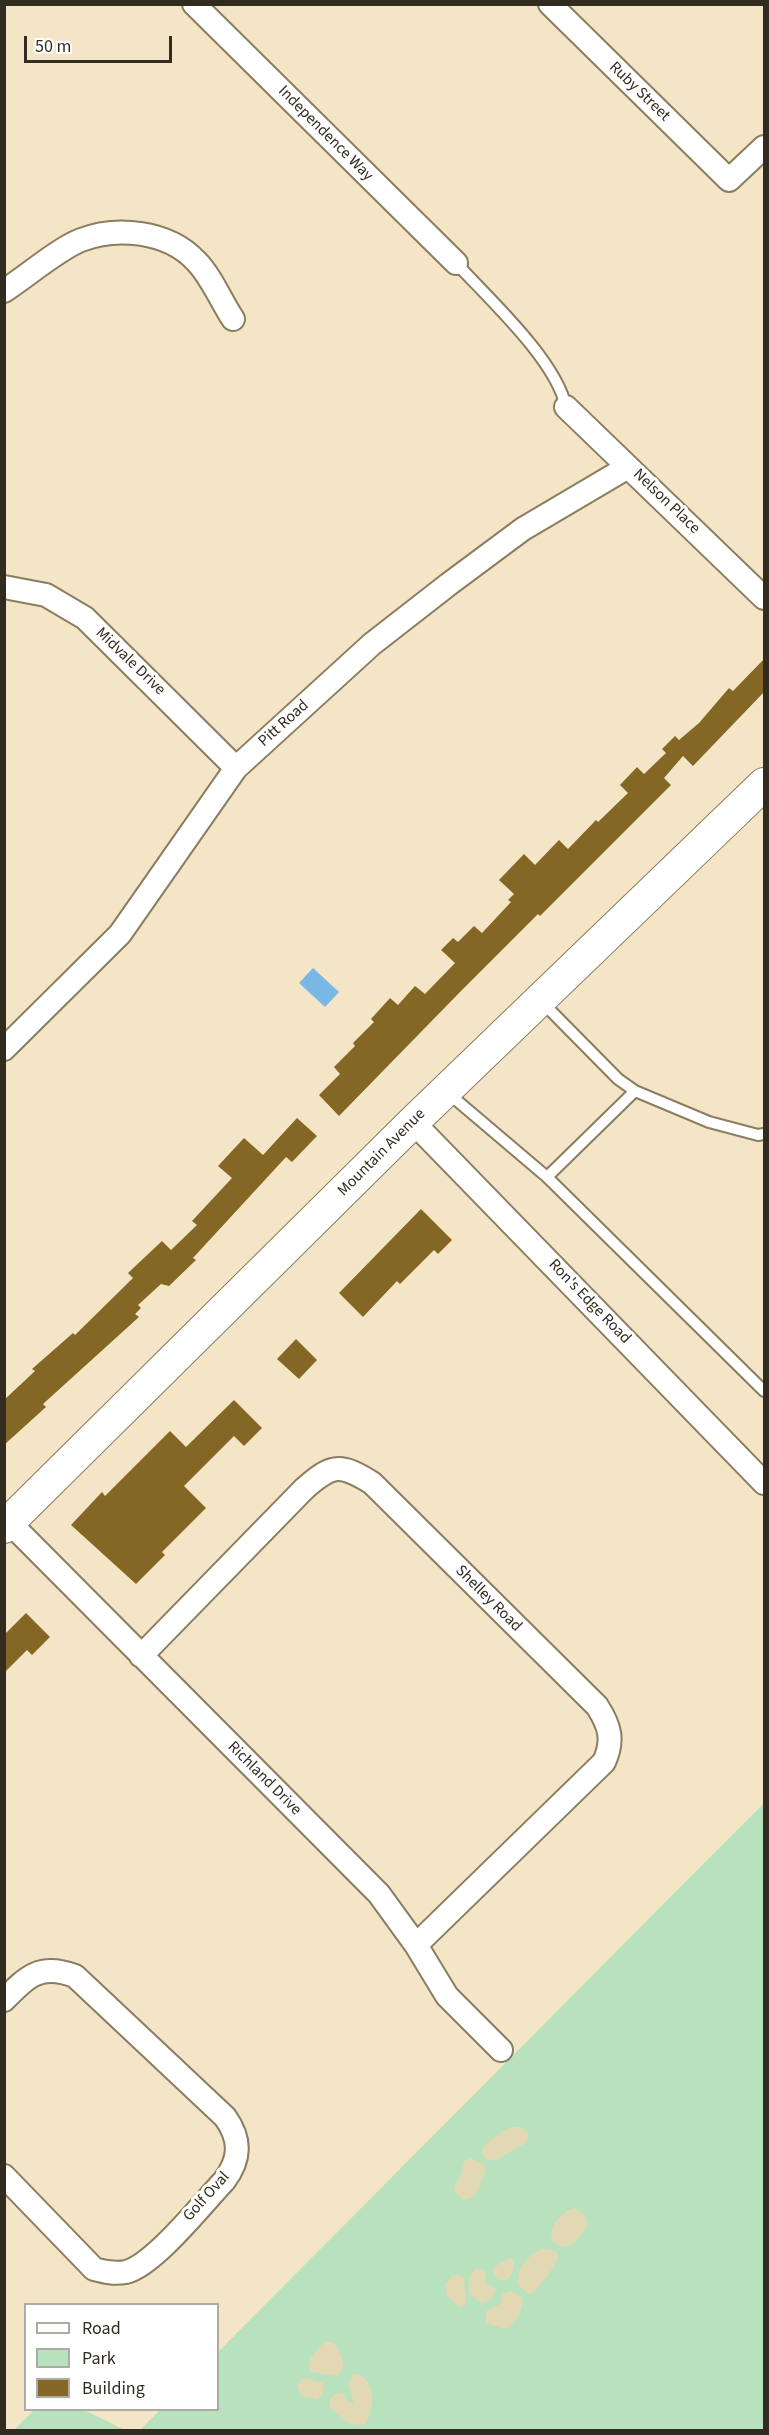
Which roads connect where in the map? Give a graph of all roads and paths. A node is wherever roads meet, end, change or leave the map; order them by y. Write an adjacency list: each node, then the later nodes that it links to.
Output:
1 (194, 4): 4 (street, Independence Way)
2 (550, 4): 3 (street, Ruby Street)
3 (765, 147)
4 (456, 263): 7 (lane)
5 (4, 291): 6 (street)
6 (232, 320)
7 (566, 407): 8 (street, Nelson Place)
8 (628, 467): 10 (street, Nelson Place); 11 (street, Pitt Road)
9 (4, 586): 11 (street, Midvale Drive)
10 (765, 597)
11 (236, 768): 14 (street, Pitt Road)
12 (765, 784): 13 (street, Mountain Avenue)
13 (540, 1000): 15 (street, Mountain Avenue); 16 (lane)
14 (4, 1049)
15 (446, 1090): 17 (street, Mountain Avenue); 19 (lane)
16 (634, 1092): 18 (lane); 19 (lane)
17 (413, 1122): 21 (street, Ron's Edge Road); 22 (street, Mountain Avenue)
18 (765, 1134)
19 (547, 1177): 20 (lane)
20 (765, 1391)
21 (765, 1483)
22 (7, 1524): 23 (street, Richland Drive)
23 (141, 1656): 24 (street, Richland Drive); 24 (street, Shelley Road)
24 (416, 1945): 26 (street, Richland Drive)
25 (4, 2000): 27 (street, Golf Oval)
26 (501, 2050)
27 (4, 2176)

